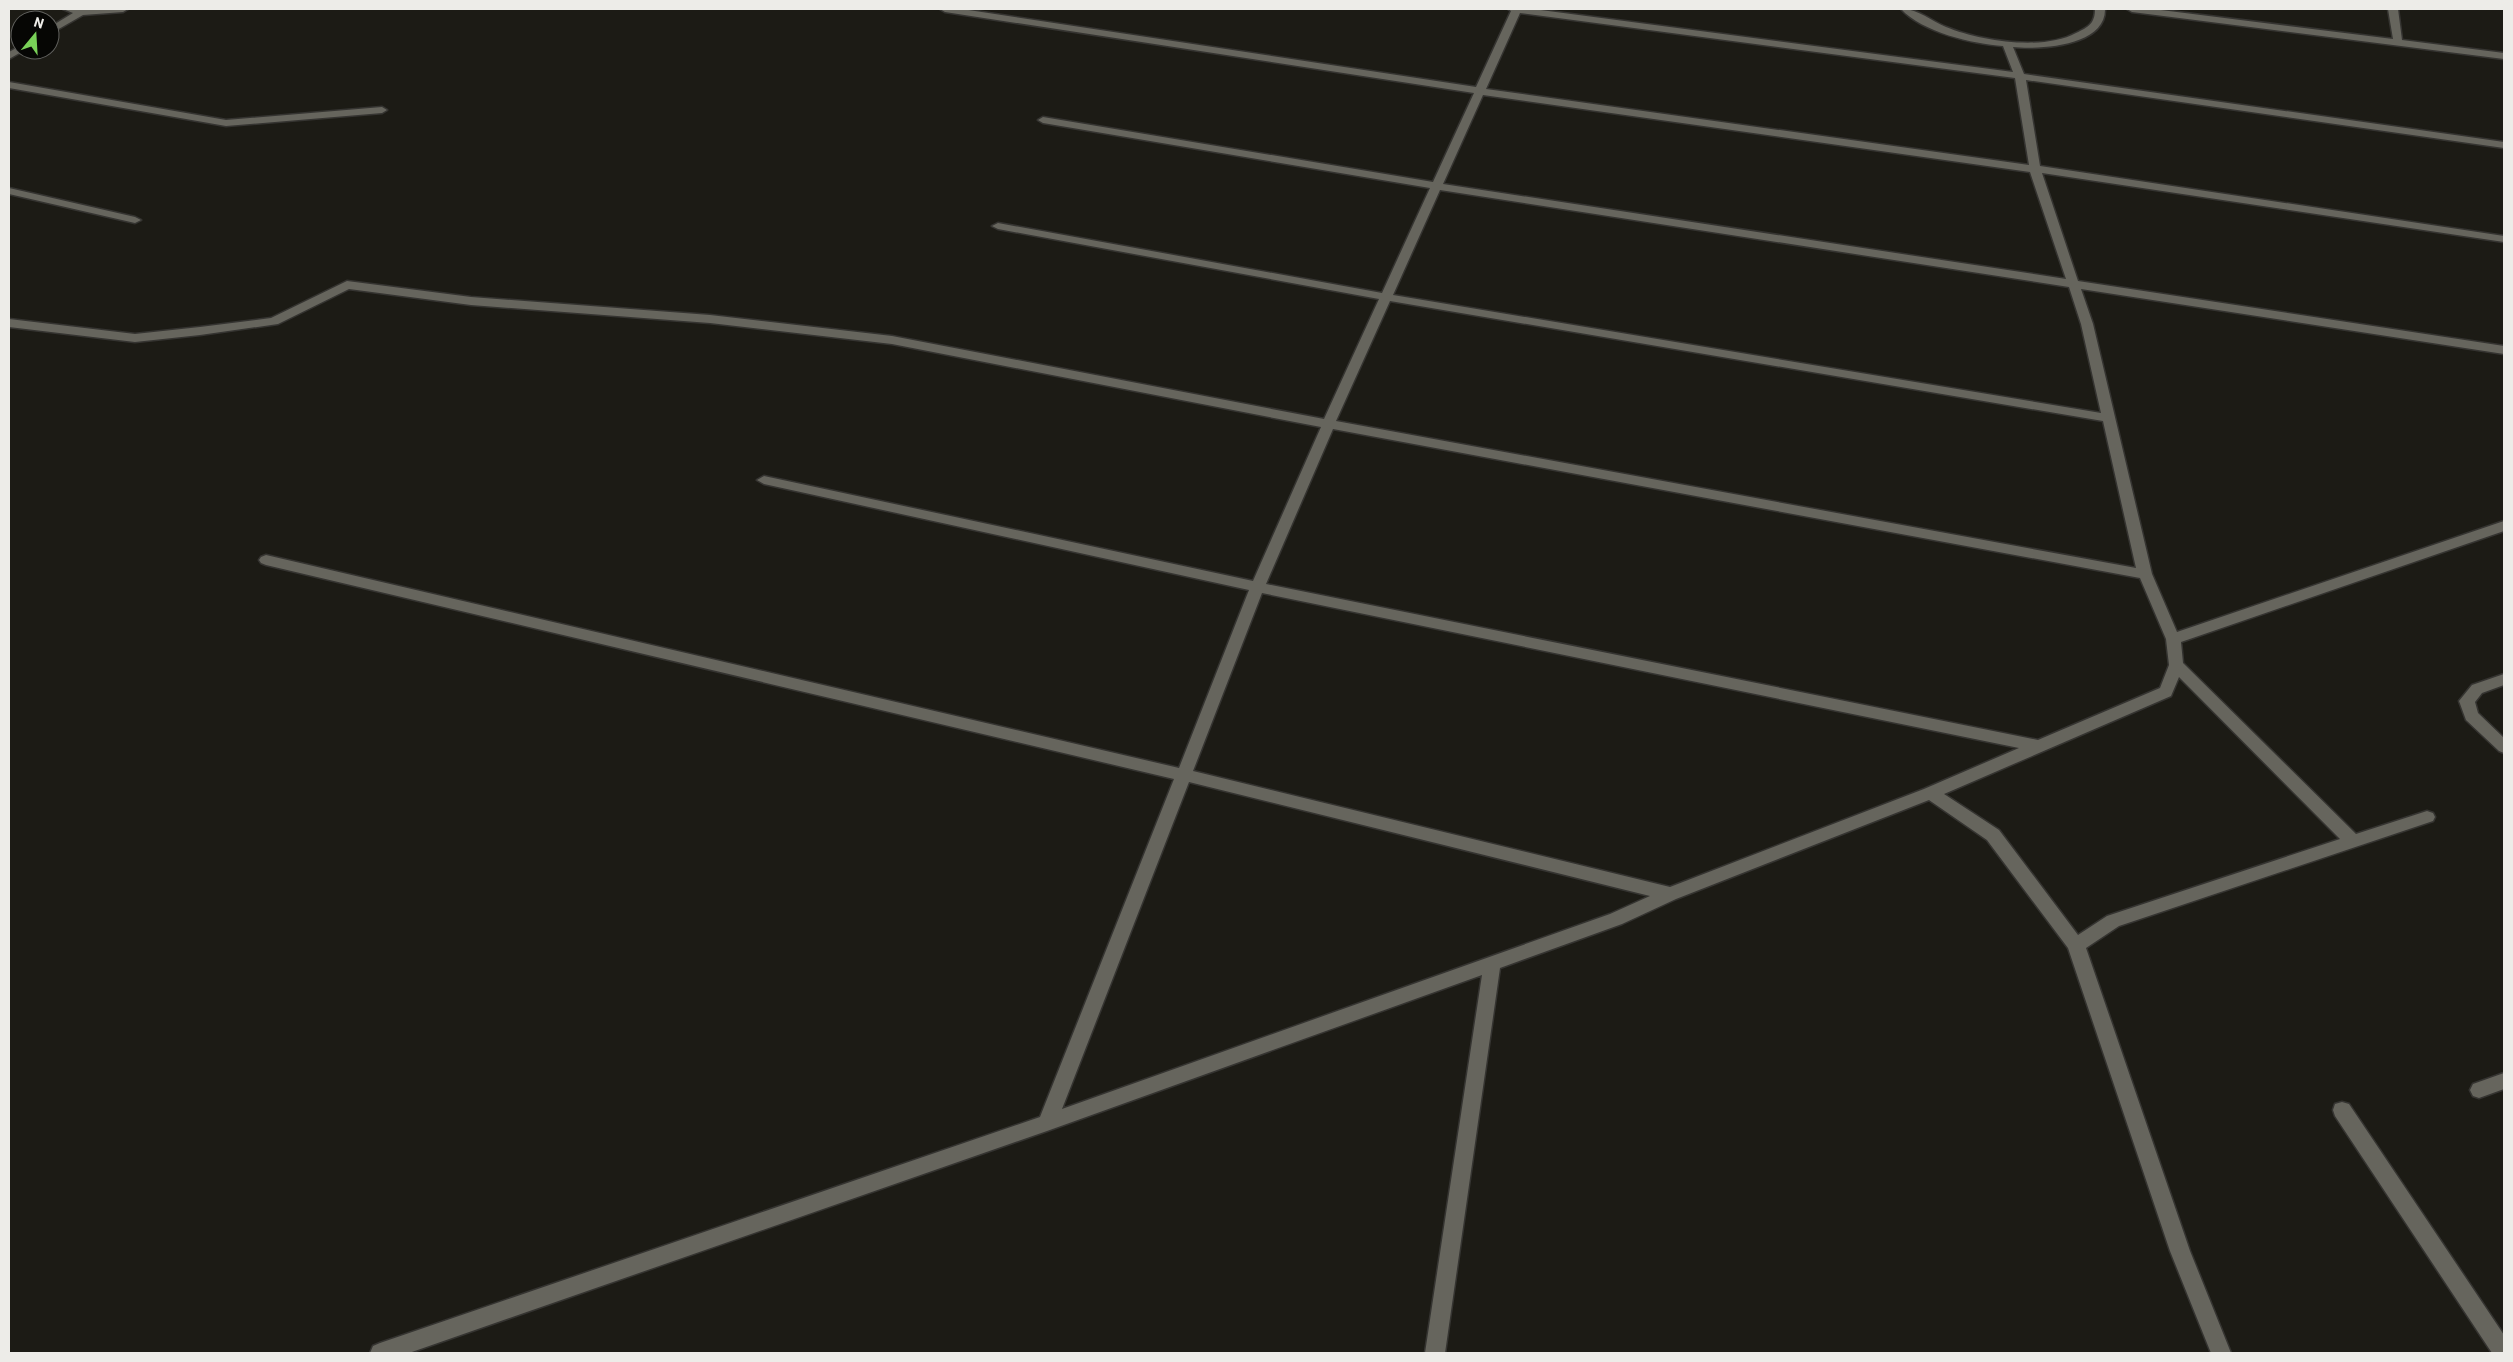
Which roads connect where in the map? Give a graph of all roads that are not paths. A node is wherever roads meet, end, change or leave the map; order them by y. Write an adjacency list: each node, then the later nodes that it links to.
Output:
1 (68, 9): 9 (street)
2 (123, 9): 9 (street)
3 (945, 9): 16 (street)
4 (1516, 9): 14 (street); 16 (street)
5 (1906, 9): 12 (street)
6 (2100, 9): 12 (street)
7 (2132, 9): 11 (street)
8 (2393, 9): 11 (street)
9 (81, 12): 10 (street)
10 (60, 25)
11 (2398, 43): 13 (street)
12 (2007, 44): 14 (street)
13 (2504, 56)
14 (2020, 76): 19 (street); 20 (street)
15 (9, 85): 17 (street)
16 (1480, 91): 20 (street); 21 (street)
17 (382, 110)
18 (1043, 120): 21 (street)
19 (2504, 145)
20 (2035, 169): 25 (street); 26 (street)
21 (1437, 186): 26 (street); 27 (street)
22 (9, 191): 23 (street)
23 (136, 220)
24 (998, 226): 27 (street)
25 (2504, 239)
26 (2073, 282): 29 (street); 30 (street)
27 (1386, 297): 30 (street); 31 (street)
28 (9, 323): 31 (street)
29 (2504, 350)
30 (2109, 418): 35 (street)
31 (1328, 424): 35 (street); 36 (street)
32 (764, 480): 36 (street)
33 (2504, 526): 37 (street)
34 (266, 560): 42 (street)
35 (2145, 574): 37 (street)
36 (1257, 587): 41 (street); 42 (street)
37 (2174, 639): 38 (street)
38 (2176, 665): 41 (street); 45 (street)
39 (2504, 679): 40 (street)
40 (2504, 746)
41 (2041, 747): 43 (street)
42 (1184, 775): 46 (street); 52 (street)
43 (1930, 793): 46 (street); 47 (street)
44 (2427, 817): 45 (street)
45 (2352, 842): 47 (street)
46 (1670, 894): 48 (street)
47 (2076, 946): 55 (street)
48 (1492, 963): 52 (street); 54 (street)
49 (2504, 1080): 50 (street)
50 (2479, 1090)
51 (2342, 1110): 56 (street)
52 (1047, 1123): 53 (street)
53 (380, 1353)
54 (1435, 1353)
55 (2221, 1353)
56 (2504, 1353)

